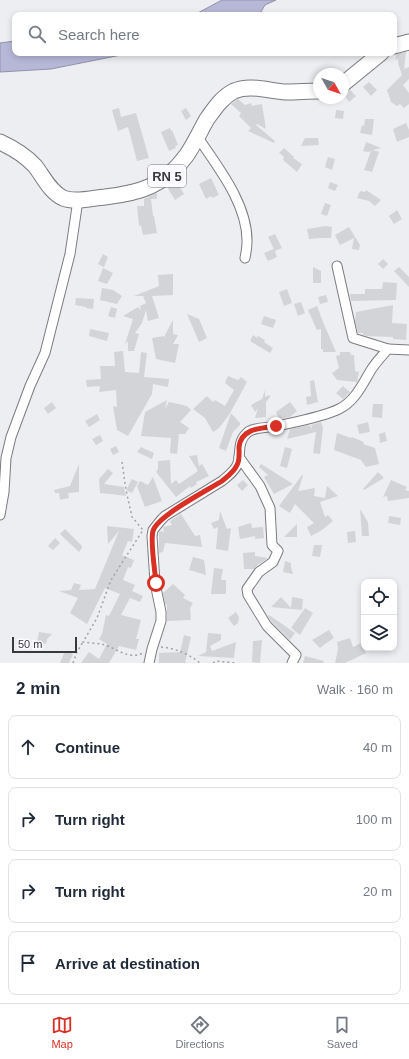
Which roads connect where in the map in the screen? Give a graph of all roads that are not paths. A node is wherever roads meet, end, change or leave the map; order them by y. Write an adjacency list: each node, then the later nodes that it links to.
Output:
1 (409, 42): 2 (main road)
2 (397, 45)
3 (377, 56): 4 (main road)
4 (349, 79)
5 (313, 91): 6 (main road, RN 5)
6 (197, 136): 8 (main road, RN 5); 9 (street)
7 (0, 142): 8 (main road, RN 5)
8 (78, 200): 14 (street)
9 (245, 258)
10 (337, 266): 11 (street)
11 (388, 349): 12 (street); 13 (street)
12 (409, 350)
13 (239, 457): 15 (street); 16 (street)
14 (0, 515)
15 (149, 663)
16 (292, 663)

